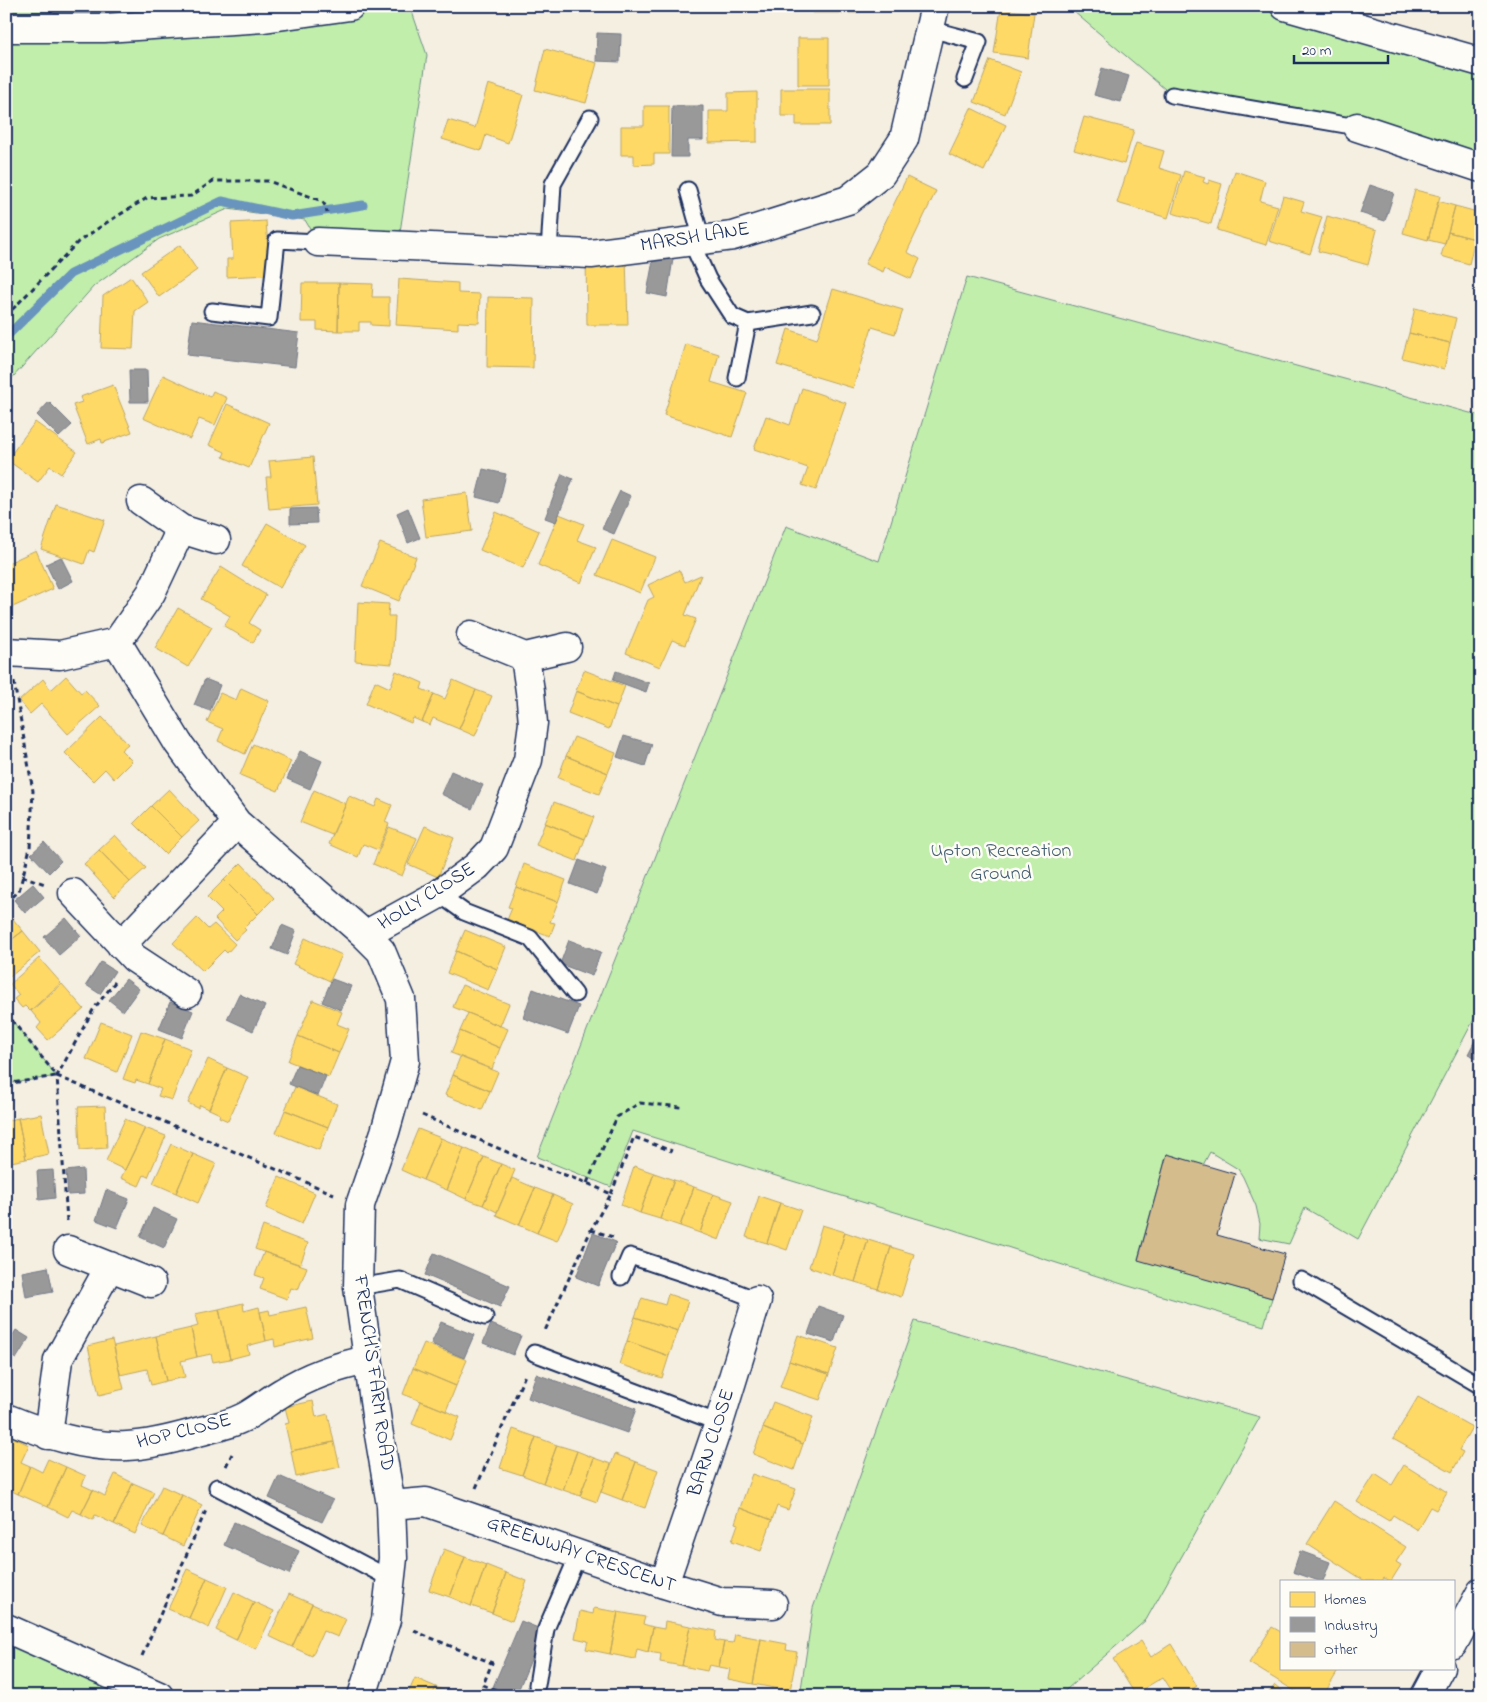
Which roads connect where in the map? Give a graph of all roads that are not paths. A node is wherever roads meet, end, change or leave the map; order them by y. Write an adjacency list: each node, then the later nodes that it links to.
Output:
1 (350, 6): 4 (street)
2 (1287, 7): 5 (street)
3 (932, 18): 6 (lane); 12 (street, MARSH LANE)
4 (6, 28)
5 (1481, 62)
6 (965, 79)
7 (1172, 95): 9 (lane)
8 (590, 118): 14 (lane)
9 (1357, 127): 10 (street)
10 (1481, 168)
11 (688, 190): 12 (lane)
12 (697, 241): 14 (street, MARSH LANE); 17 (lane)
13 (318, 242): 14 (street, MARSH LANE); 15 (lane)
14 (549, 252)
15 (212, 311)
16 (812, 313): 17 (lane)
17 (748, 323): 18 (lane)
18 (737, 378)
19 (141, 501): 20 (street)
20 (181, 529): 21 (street); 23 (street)
21 (216, 540)
22 (471, 635): 26 (street)
23 (117, 642): 25 (street); 27 (street, FRENCH'S FARM ROAD)
24 (567, 648): 26 (street)
25 (9, 652)
26 (525, 657): 29 (street, HOLLY CLOSE)
27 (237, 823): 30 (street, FRENCH'S FARM ROAD); 31 (street)
28 (73, 893): 31 (street)
29 (439, 894): 30 (street, HOLLY CLOSE); 33 (lane)
30 (366, 935): 39 (street, FRENCH'S FARM ROAD)
31 (127, 951): 32 (street)
32 (187, 993)
33 (575, 994)
34 (68, 1250): 35 (street)
35 (110, 1266): 38 (street); 47 (street)
36 (621, 1277): 40 (lane)
37 (1301, 1280): 44 (lane)
38 (151, 1284)
39 (358, 1287): 41 (lane); 43 (street, FRENCH'S FARM ROAD)
40 (756, 1300): 46 (street, BARN CLOSE)
41 (484, 1317)
42 (534, 1353): 46 (lane)
43 (368, 1360): 47 (street, HOP CLOSE); 49 (street, FRENCH'S FARM ROAD)
44 (1481, 1386)
45 (6, 1418): 47 (street, HOP CLOSE)
46 (720, 1423): 52 (street, BARN CLOSE)
47 (48, 1435)
48 (217, 1487): 51 (lane)
49 (391, 1505): 50 (street, GREENWAY CRESCENT); 51 (street, FRENCH'S FARM ROAD)
50 (578, 1555): 52 (street, GREENWAY CRESCENT); 58 (lane)
51 (391, 1579): 60 (street, FRENCH'S FARM ROAD)
52 (664, 1584): 54 (street, GREENWAY CRESCENT)
53 (1481, 1592): 56 (street)
54 (773, 1604)
55 (6, 1628): 59 (street)
56 (1454, 1642)
57 (1439, 1670): 61 (street)
58 (537, 1686)
59 (159, 1696)
60 (362, 1696)
61 (1425, 1696)

